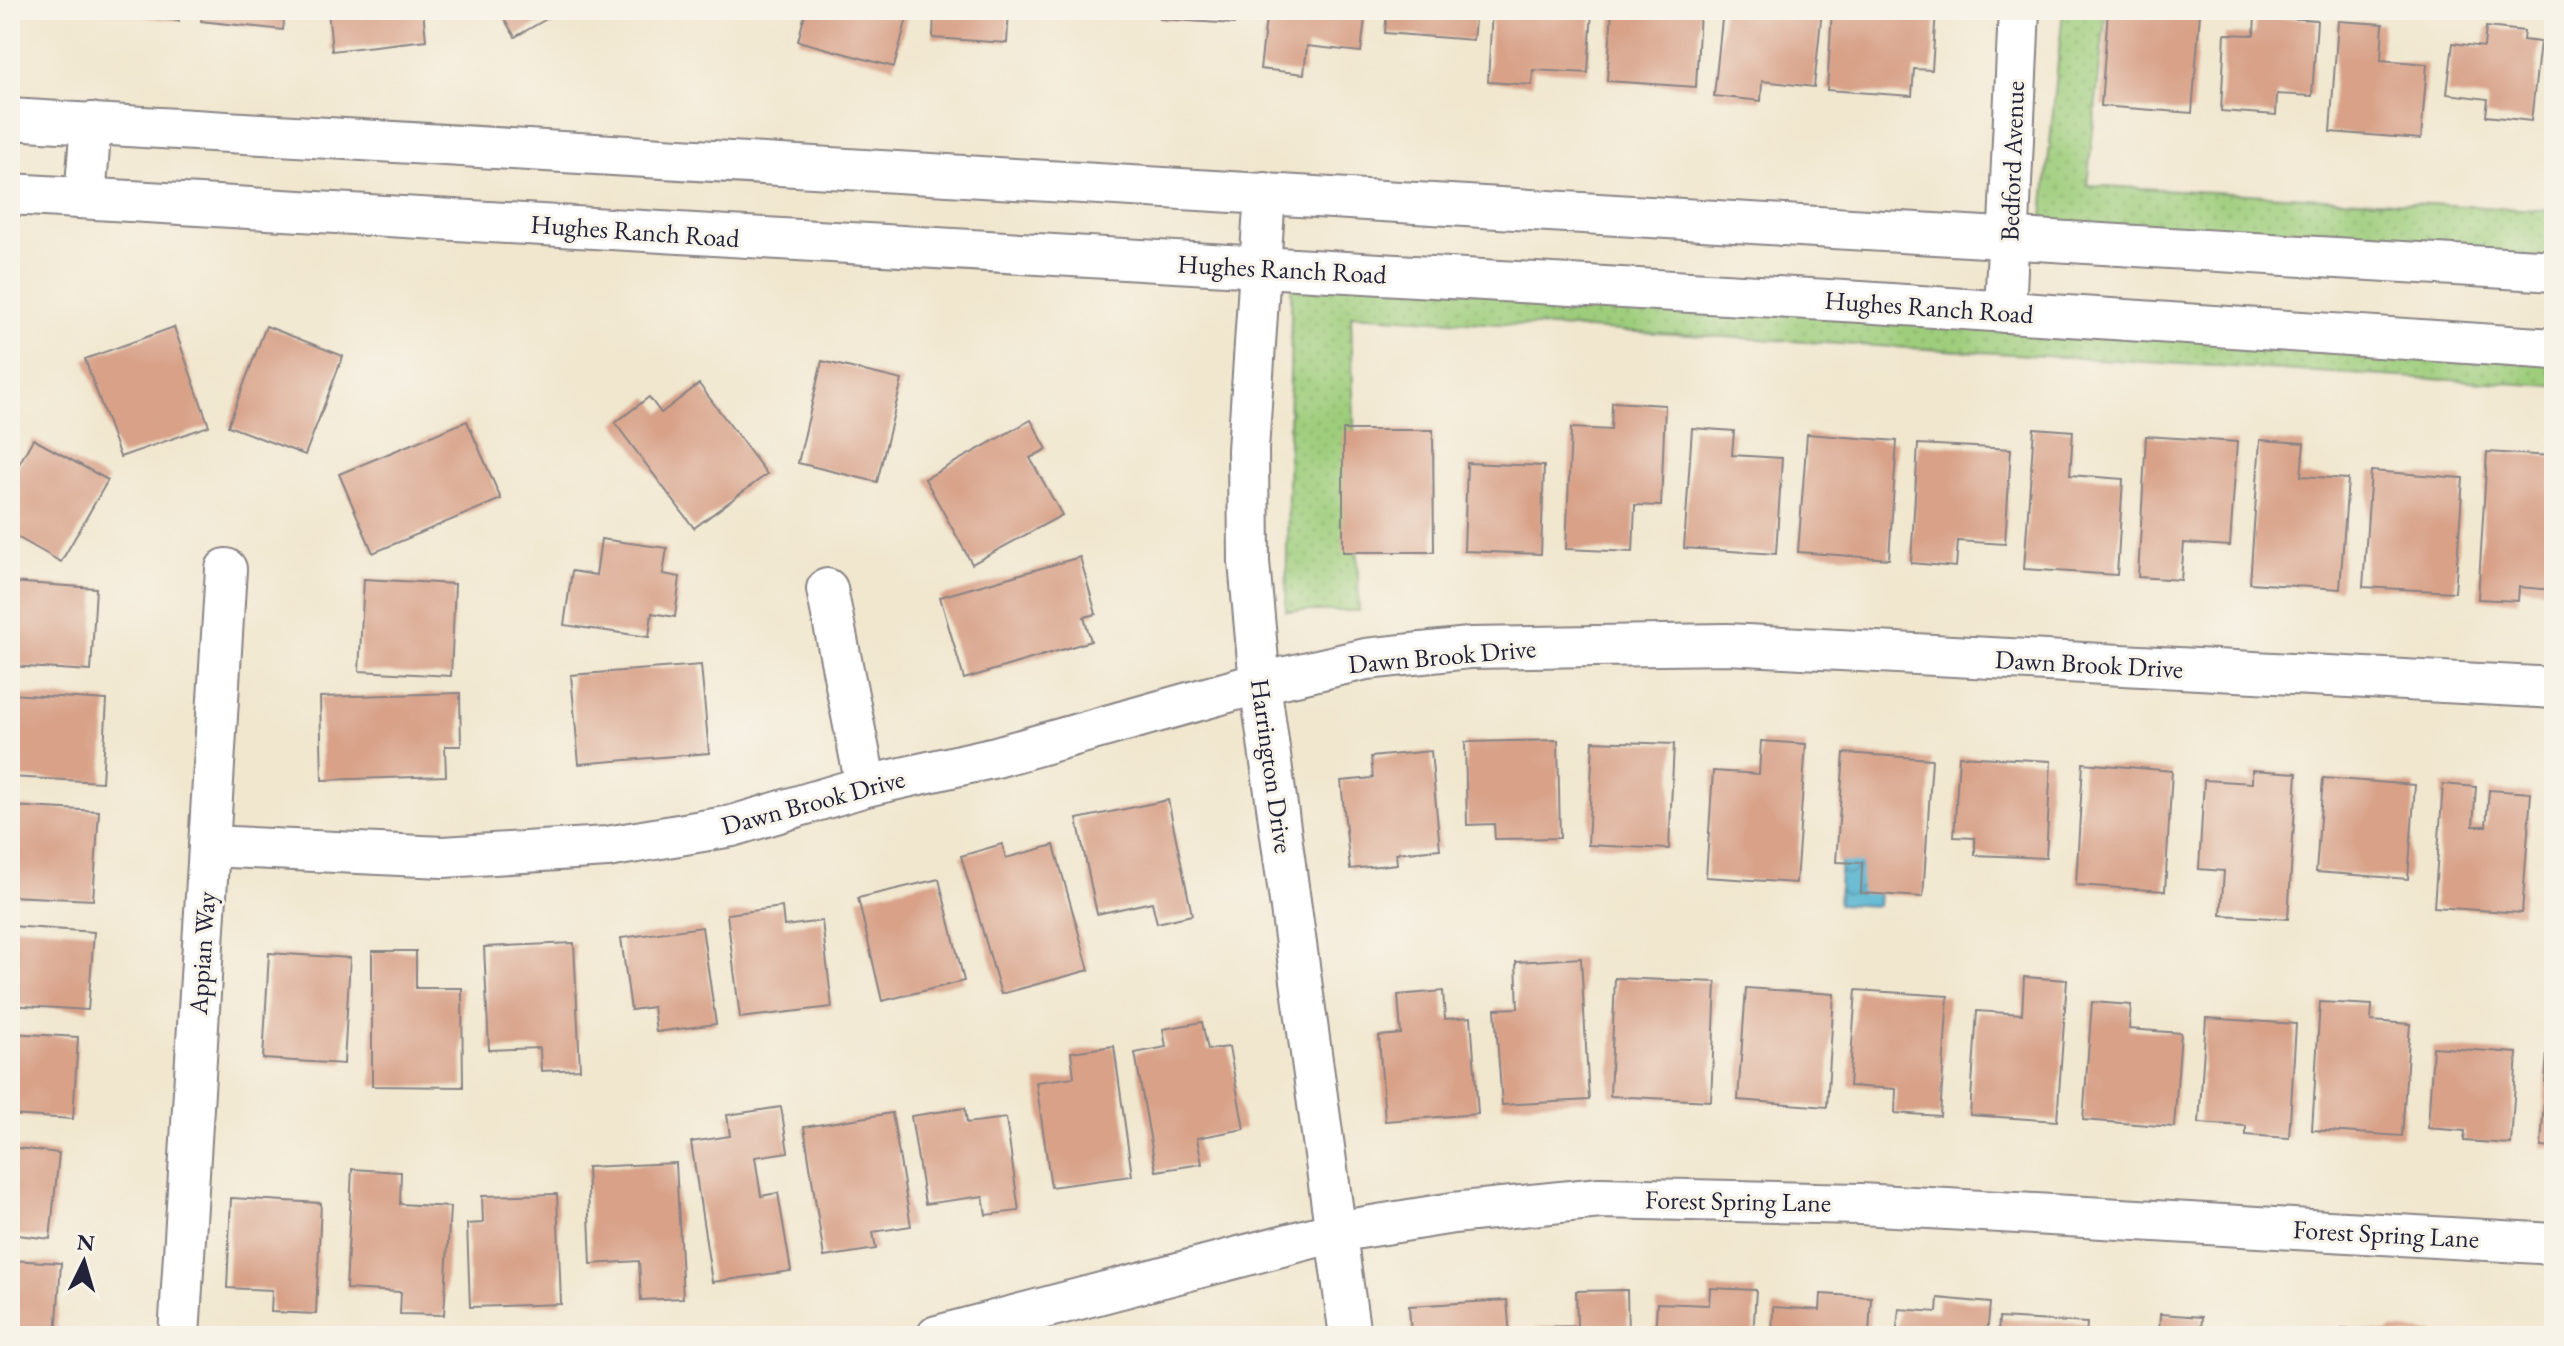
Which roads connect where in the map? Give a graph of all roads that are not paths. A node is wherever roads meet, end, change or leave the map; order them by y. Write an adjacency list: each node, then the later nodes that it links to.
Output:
1 (2019, 10): 7 (street, Bedford Avenue)
2 (10, 119): 3 (street)
3 (91, 123): 4 (street); 6 (street)
4 (1265, 193): 7 (street); 8 (street, Harrington Drive)
5 (10, 194): 6 (street, Hughes Ranch Road)
6 (85, 198): 8 (street, Hughes Ranch Road)
7 (2009, 238): 9 (street); 10 (street, Bedford Avenue)
8 (1261, 268): 10 (street, Hughes Ranch Road); 14 (street, Harrington Drive)
9 (2554, 271)
10 (2005, 312): 11 (street, Hughes Ranch Road)
11 (2554, 349)
12 (226, 569): 17 (street, Appian Way)
13 (827, 589): 16 (street)
14 (1260, 683): 15 (street, Dawn Brook Drive); 16 (street, Dawn Brook Drive); 18 (street, Harrington Drive)
15 (2554, 688)
16 (866, 786): 17 (street, Dawn Brook Drive)
17 (209, 846): 20 (street, Appian Way)
18 (1335, 1232): 19 (street, Forest Spring Lane); 21 (street, Forest Spring Lane); 22 (street, Harrington Drive)
19 (2554, 1244)
20 (179, 1336)
21 (937, 1336)
22 (1350, 1336)

